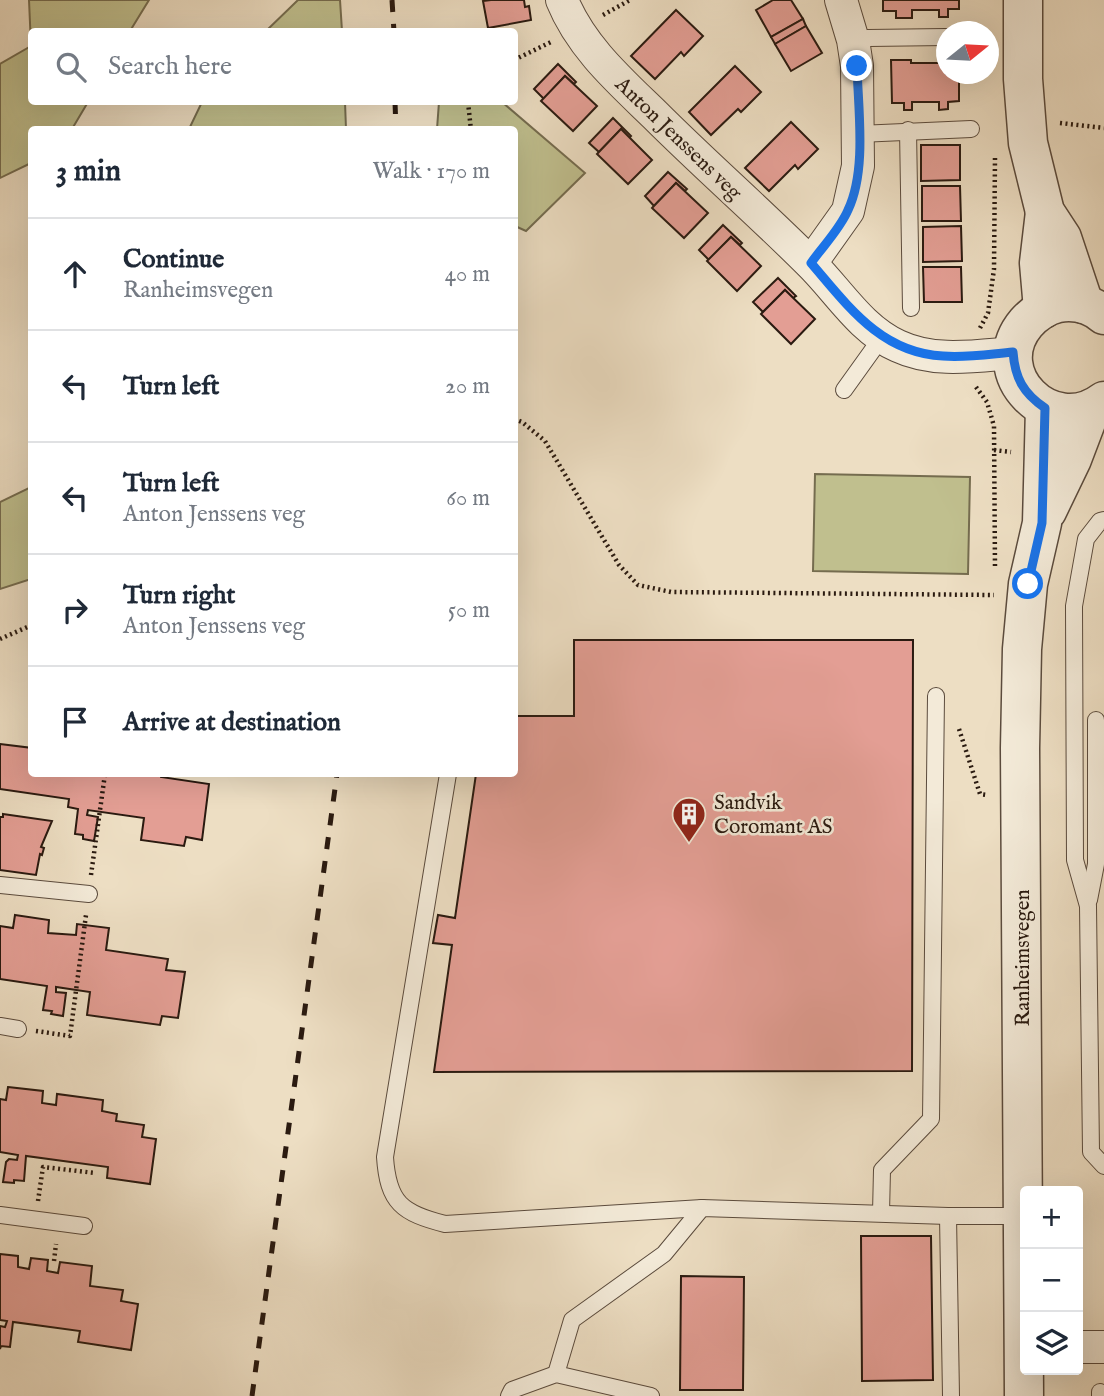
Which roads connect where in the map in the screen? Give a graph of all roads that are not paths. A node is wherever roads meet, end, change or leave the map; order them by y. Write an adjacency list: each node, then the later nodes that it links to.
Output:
1 (562, 0): 10 (street, Anton Jenssens veg)
2 (841, 0): 5 (street)
3 (1024, 0): 9 (street)
4 (936, 37): 5 (lane)
5 (853, 40): 8 (street)
6 (971, 129): 7 (lane)
7 (908, 130): 8 (lane); 11 (lane)
8 (859, 134): 10 (street)
9 (1045, 212): 12 (street); 13 (street)
10 (811, 263): 14 (street, Anton Jenssens veg)
11 (911, 308)
12 (1042, 309): 13 (street); 15 (street)
13 (1094, 310)
14 (882, 338): 15 (street, Anton Jenssens veg); 16 (lane)
15 (1013, 352): 18 (street)
16 (844, 390)
17 (1098, 405): 18 (street); 20 (street, Ranheimsvegen)
18 (1045, 408): 20 (street, Ranheimsvegen)
19 (1104, 520): 26 (lane)
20 (1042, 523): 30 (street, Ranheimsvegen)
21 (936, 696): 32 (lane)
22 (1096, 720): 26 (lane)
23 (447, 777): 31 (lane)
24 (0, 885): 25 (lane)
25 (89, 894)
26 (1088, 906): 29 (lane)
27 (0, 1026): 28 (lane)
28 (18, 1029)
29 (1104, 1166)
30 (1023, 1186)
31 (702, 1208): 32 (lane); 41 (lane)
32 (881, 1213): 34 (lane)
33 (0, 1215): 36 (lane)
34 (948, 1216): 35 (lane); 45 (lane)
35 (1020, 1216)
36 (84, 1226)
37 (1023, 1249): 38 (street, Ranheimsvegen)
38 (1024, 1312)
39 (1083, 1347): 40 (street)
40 (1104, 1347)
41 (556, 1374): 43 (lane); 44 (lane)
42 (1024, 1375): 46 (street, Ranheimsvegen)
43 (509, 1396)
44 (652, 1396)
45 (951, 1396)
46 (1024, 1396)

